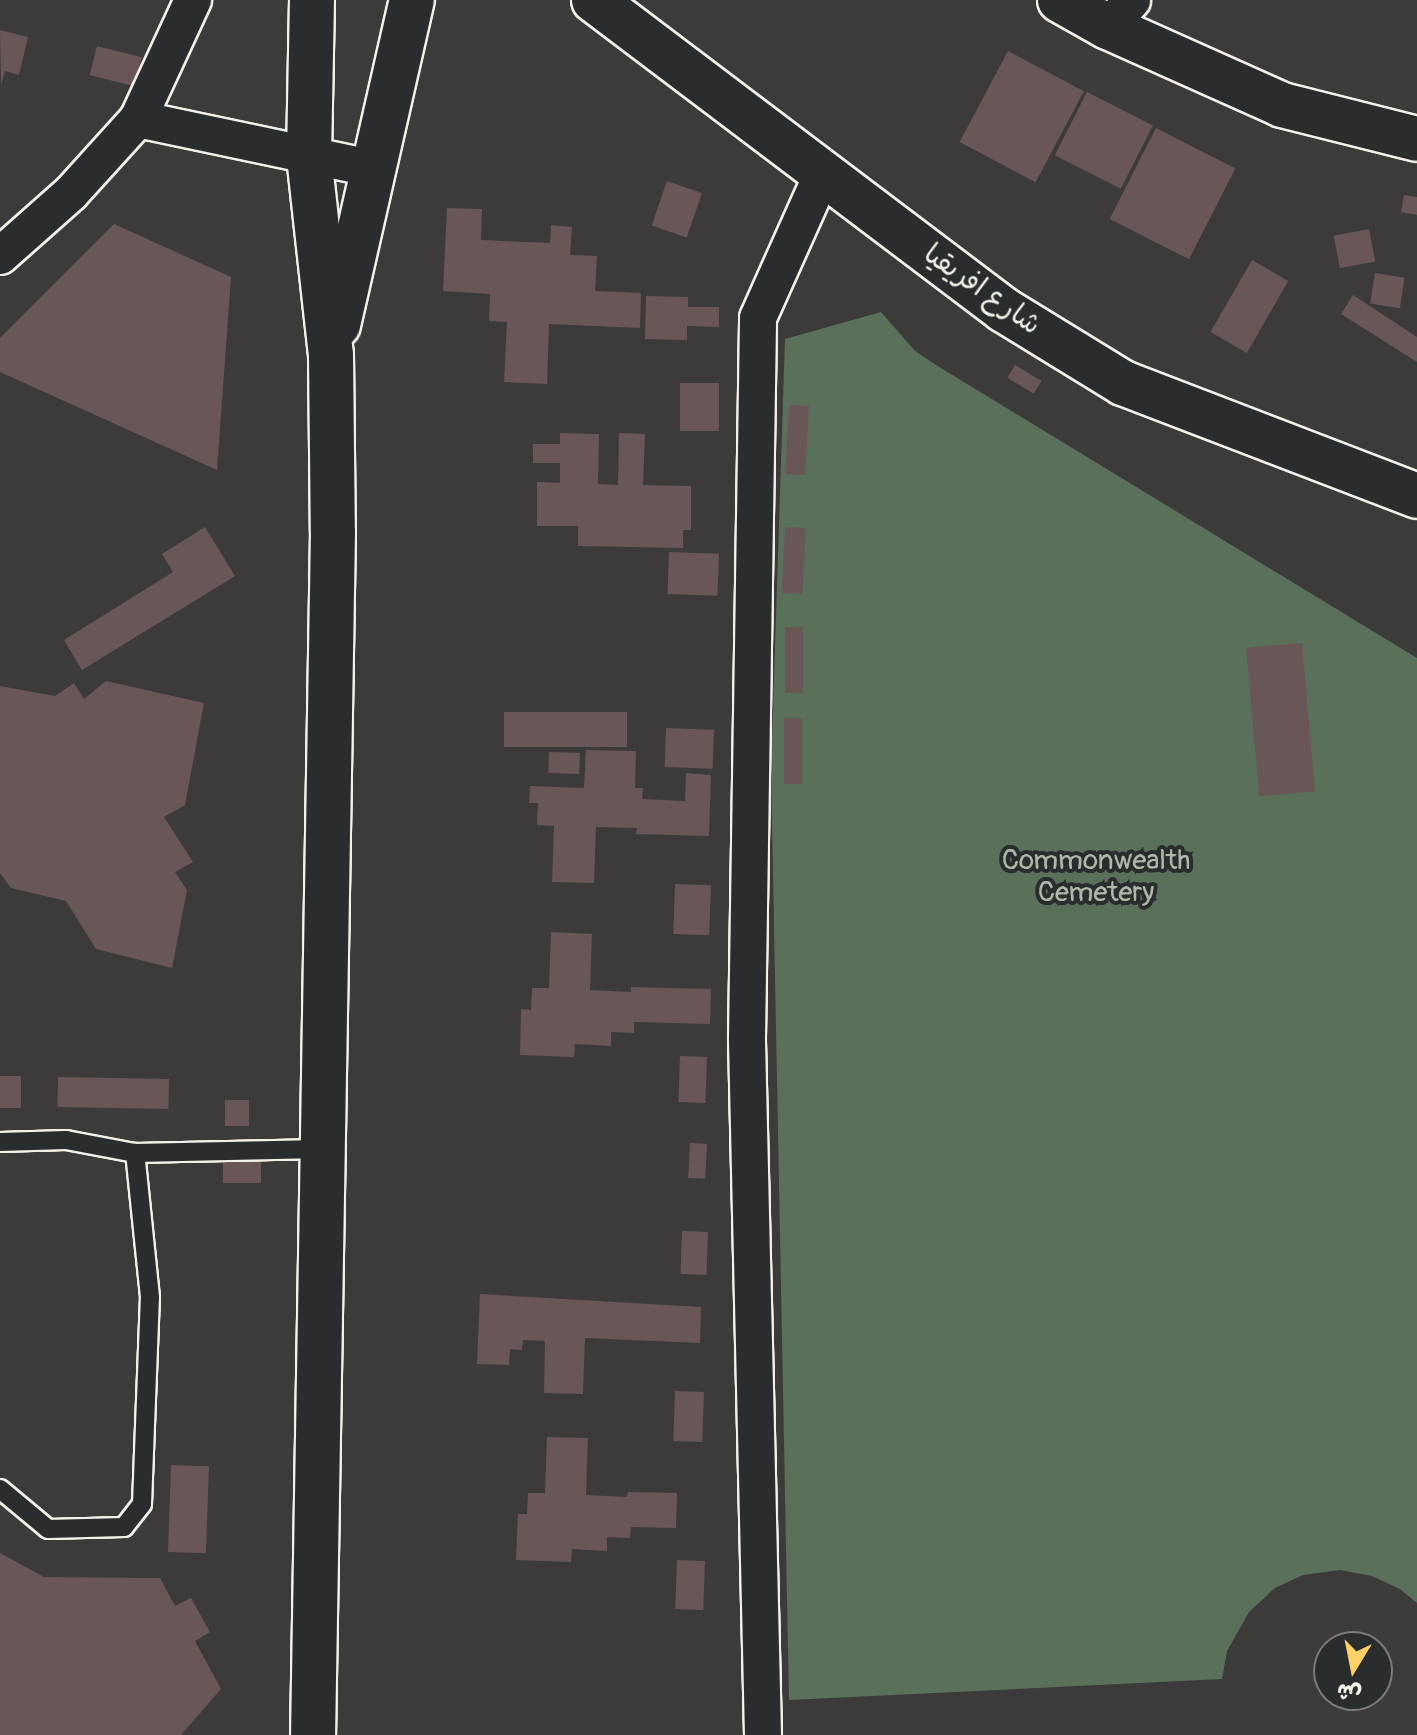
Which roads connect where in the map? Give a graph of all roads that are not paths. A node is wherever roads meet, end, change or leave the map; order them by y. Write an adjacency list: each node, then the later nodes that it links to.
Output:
1 (193, 0): 7 (street)
2 (312, 0): 9 (main road)
3 (412, 0): 10 (main road)
4 (594, 0): 11 (main road, شارع افريقيا)
5 (1060, 0): 6 (main road)
6 (1120, 14): 8 (main road)
7 (138, 119): 9 (street); 12 (street)
8 (1417, 139)
9 (309, 156): 10 (street); 13 (main road)
10 (375, 169): 13 (main road)
11 (823, 173): 14 (main road, شارع افريقيا); 20 (street)
12 (0, 256)
13 (331, 355): 16 (main road)
14 (1417, 496)
15 (0, 1142): 17 (lane)
16 (321, 1149): 17 (lane); 19 (main road)
17 (135, 1153): 18 (lane)
18 (0, 1489)
19 (313, 1735)
20 (763, 1735)

